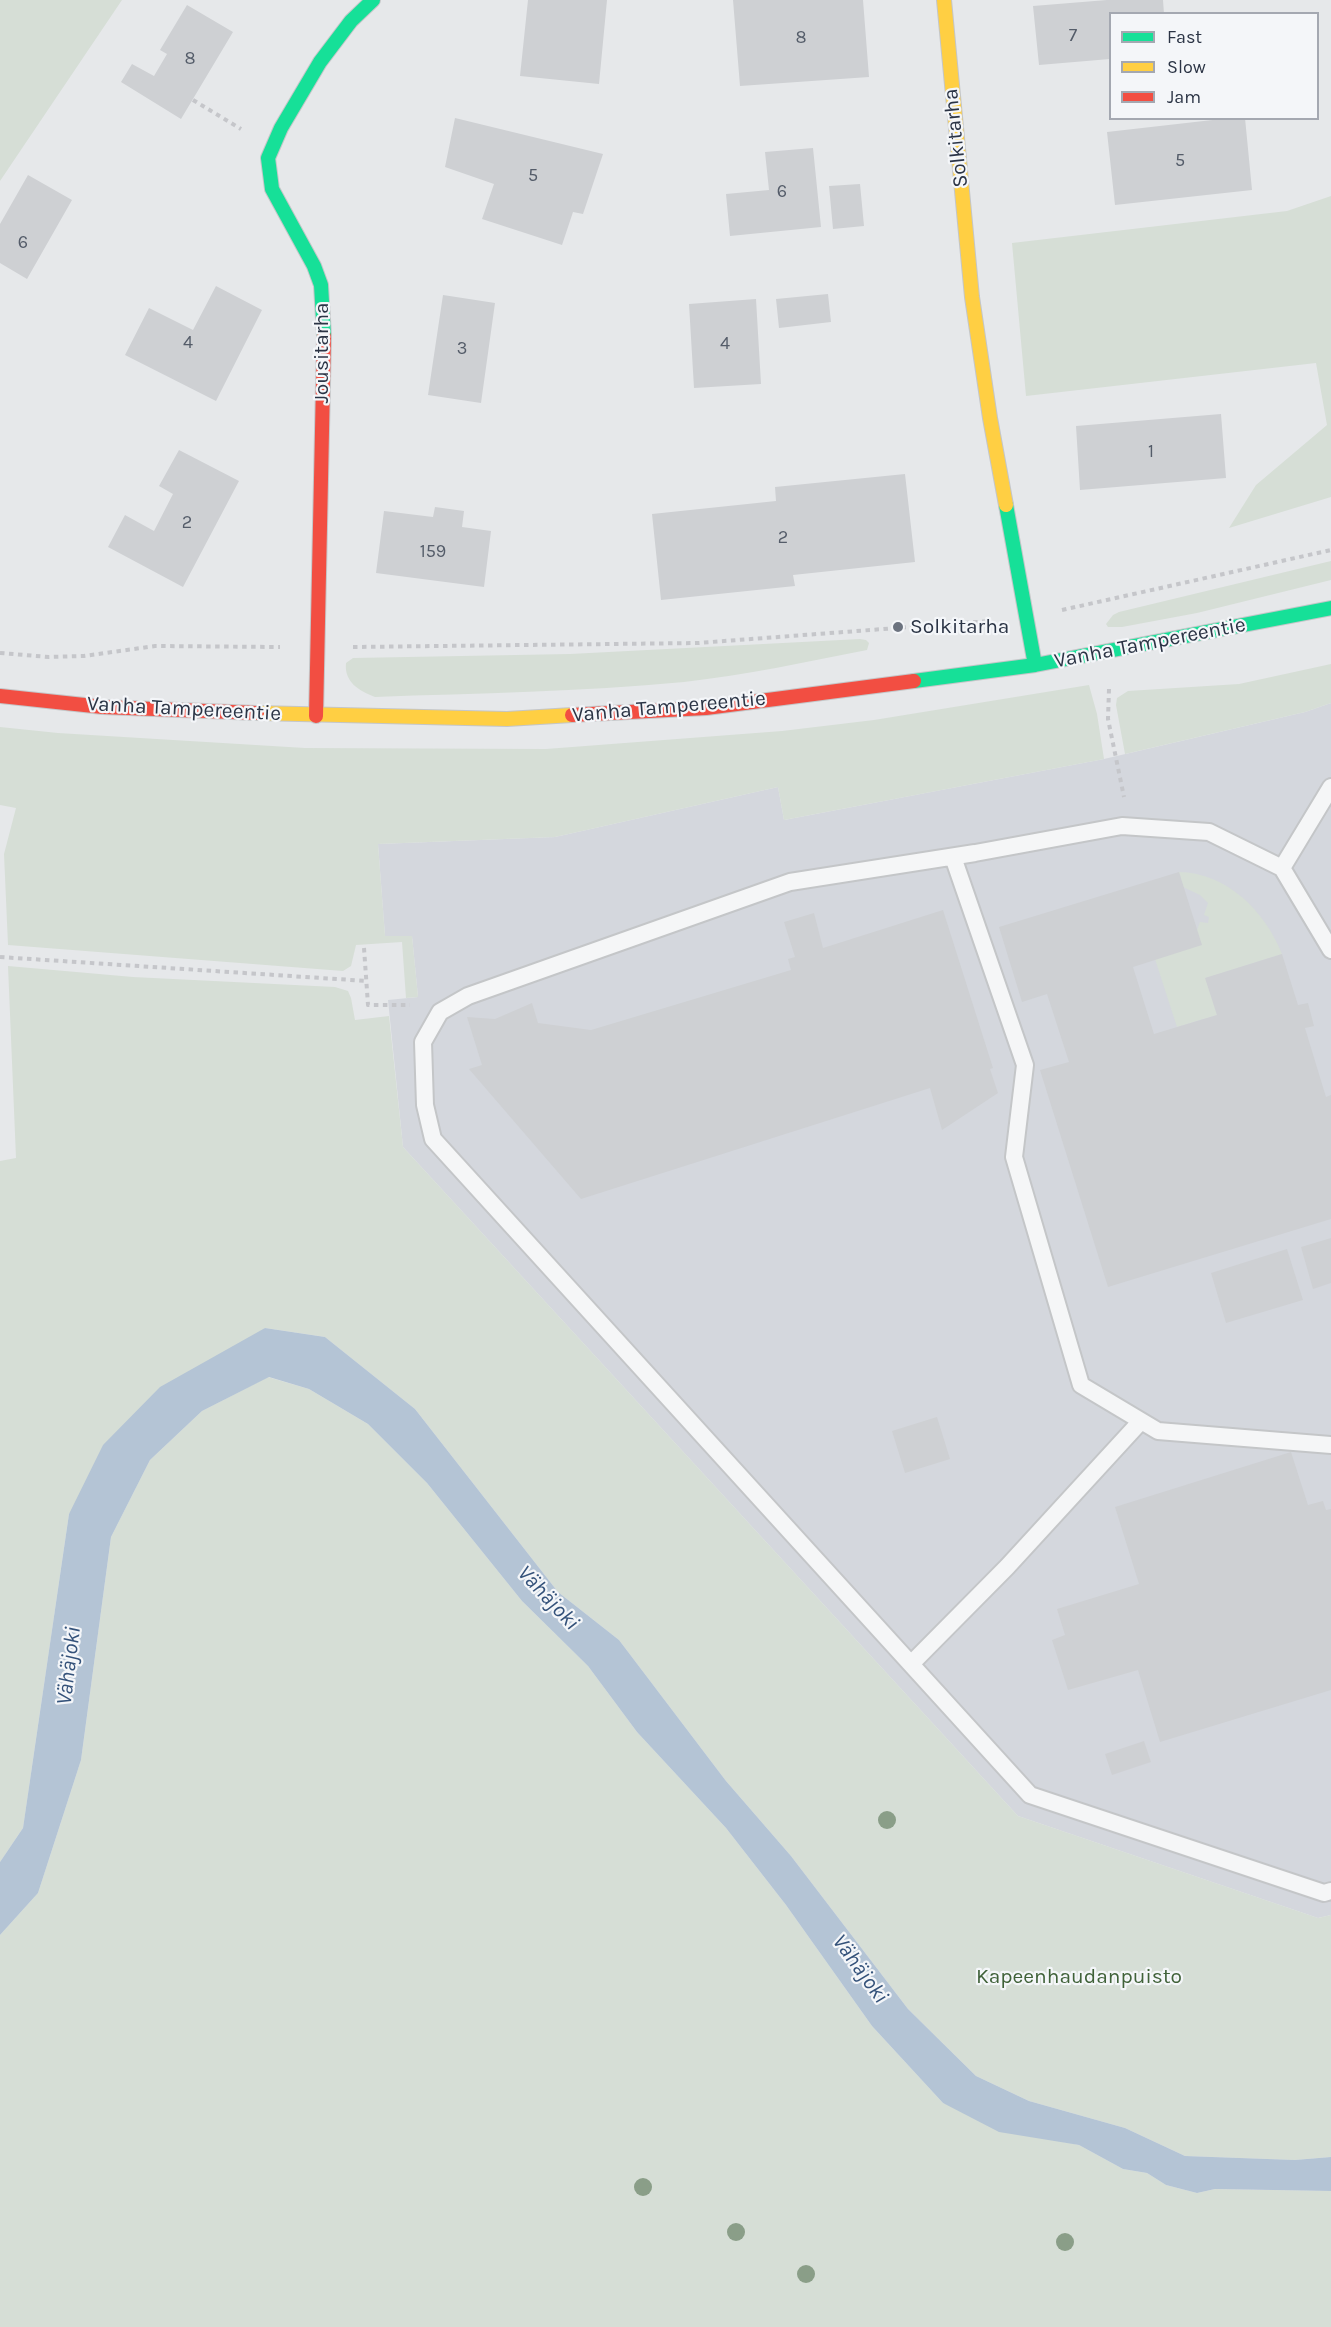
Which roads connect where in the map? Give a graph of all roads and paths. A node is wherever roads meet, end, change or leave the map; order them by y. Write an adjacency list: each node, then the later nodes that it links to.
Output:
1 (373, 0): 4 (street, Jousitarha)
2 (944, 0): 7 (street, Solkitarha)
3 (193, 100): 4 (path)
4 (273, 147): 8 (street, Jousitarha)
5 (1331, 550): 7 (path)
6 (1331, 608): 10 (street, Vanha Tampereentie)
7 (1027, 619): 8 (path); 10 (street, Solkitarha)
8 (317, 648): 9 (path); 13 (street, Jousitarha)
9 (0, 652)
10 (1035, 665): 13 (street, Vanha Tampereentie)
11 (1109, 689): 15 (path)
12 (0, 696): 13 (street, Vanha Tampereentie)
13 (316, 716)
14 (1331, 787): 17 (lane)
15 (1131, 826): 16 (lane); 17 (lane)
16 (953, 856): 23 (lane); 25 (lane)
17 (1282, 868): 19 (lane)
18 (364, 948): 21 (path)
19 (1331, 950)
20 (0, 957): 21 (path)
21 (367, 981): 22 (path)
22 (409, 1005)
23 (1141, 1421): 24 (lane); 25 (lane)
24 (1331, 1445)
25 (911, 1664): 26 (lane)
26 (1331, 1891)

